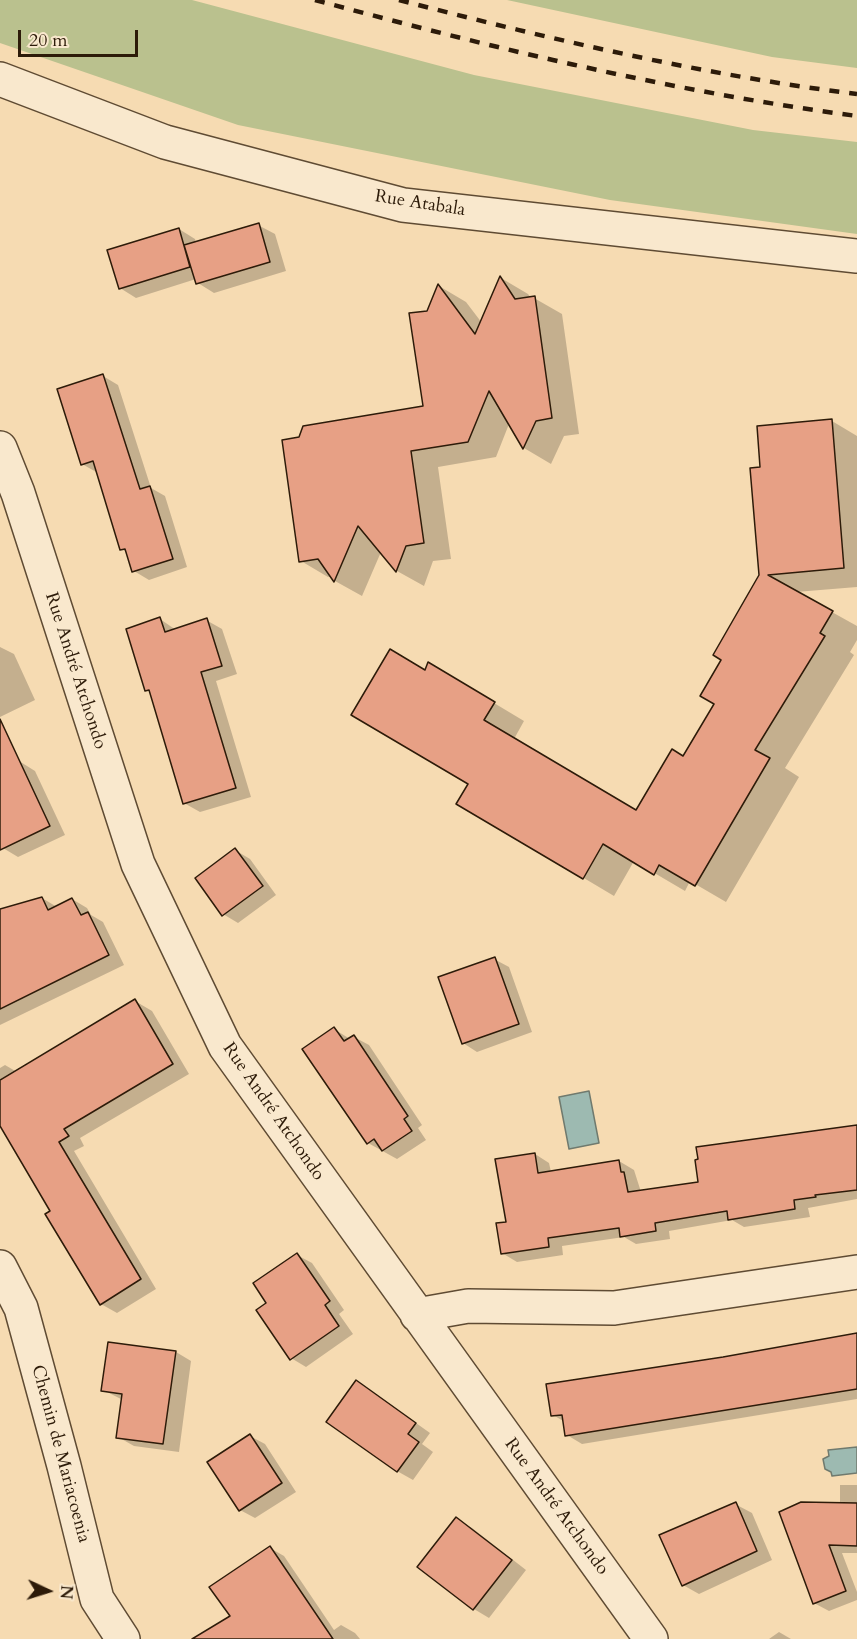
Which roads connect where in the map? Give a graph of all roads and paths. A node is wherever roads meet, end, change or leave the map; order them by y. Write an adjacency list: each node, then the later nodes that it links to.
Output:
1 (0, 79): 2 (street, Rue Atabala)
2 (857, 256)
3 (0, 448): 6 (street, Rue André Atchondo)
4 (0, 1267): 7 (street, Chemin de Mariacoenia)
5 (857, 1272): 6 (street)
6 (417, 1315): 8 (street, Rue André Atchondo)
7 (123, 1639)
8 (651, 1639)

